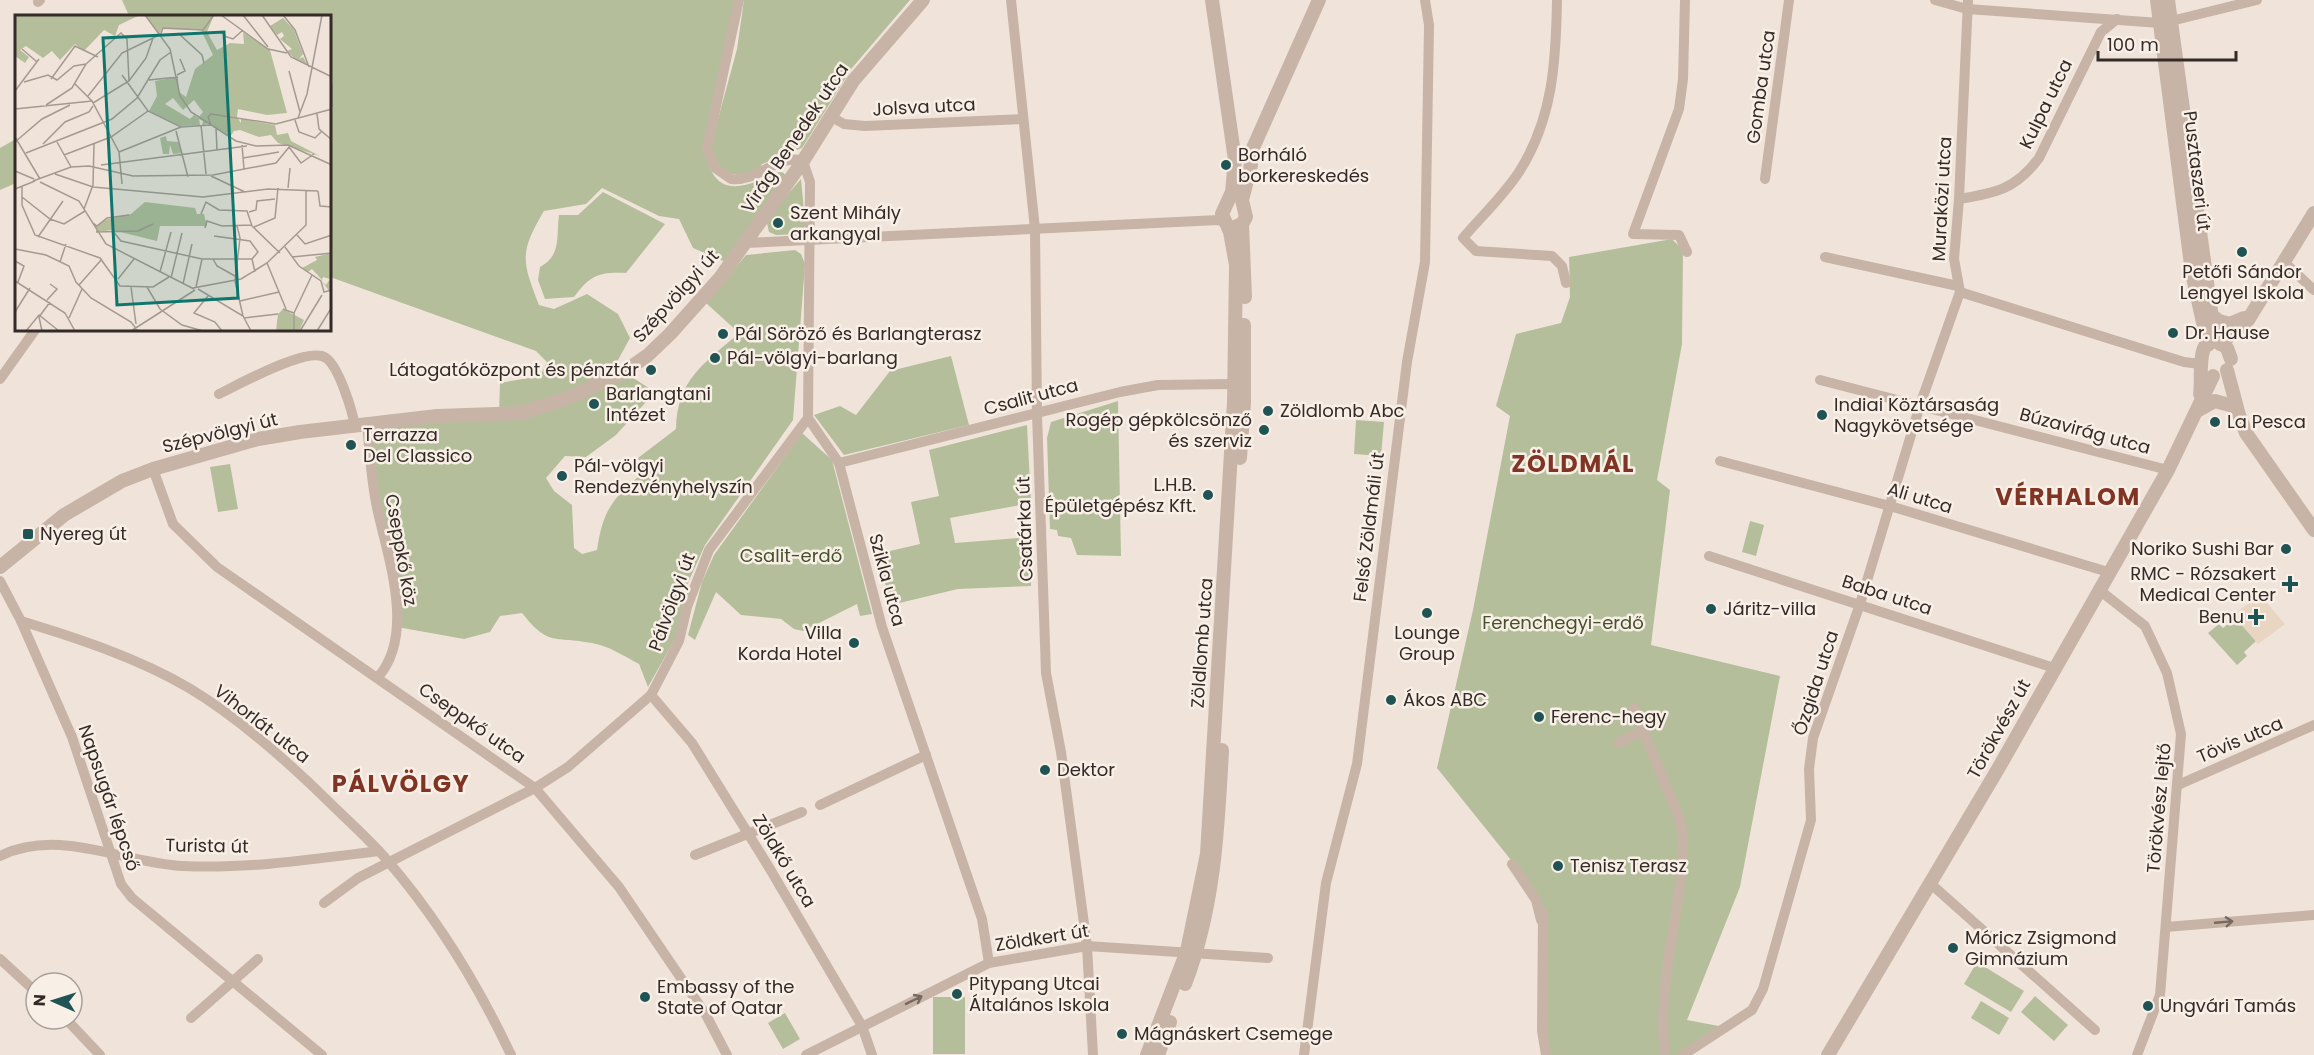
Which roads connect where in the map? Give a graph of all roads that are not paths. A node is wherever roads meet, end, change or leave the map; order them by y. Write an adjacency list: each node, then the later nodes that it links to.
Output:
1 (739, 0): 20 (street)
2 (923, 0): 17 (street, Virág Benedek utca)
3 (1011, 0): 18 (street, Csatárka út)
4 (1212, 0): 19 (street)
5 (1319, 0): 19 (street)
6 (1425, 0): 108 (street, Felső Zöldmáli út)
7 (1557, 0): 32 (street)
8 (1685, 0): 29 (street)
9 (1789, 0): 21 (street, Gomba utca)
10 (1935, 0): 14 (street)
11 (2157, 0): 16 (street, Pusztaszeri út)
12 (2168, 0): 16 (street, Pusztaszeri út)
13 (2257, 0): 16 (street)
14 (1968, 5): 15 (street); 22 (street, Muraközi utca)
15 (2117, 19): 16 (street); 22 (street, Kulpa utca)
16 (2166, 22): 35 (street, Pusztaszeri út); 38 (street, Pusztaszeri út)
17 (830, 117): 18 (street, Jolsva utca); 20 (street, Virág Benedek utca)
18 (1022, 119): 26 (street, Csatárka út)
19 (1242, 157): 24 (street); 25 (street)
20 (803, 161): 27 (street); 28 (street, Virág Benedek utca)
21 (1765, 179)
22 (1959, 199): 33 (street, Muraközi utca)
23 (2314, 213): 31 (street)
24 (1225, 219): 25 (street); 26 (street); 43 (street, Zöldlomb utca)
25 (1242, 224): 43 (street, Zöldlomb utca)
26 (1035, 229): 27 (street); 48 (street, Csatárka út)
27 (810, 240): 28 (street); 49 (street)
28 (746, 243): 50 (street, Szépvölgyi út)
29 (1687, 252)
30 (1825, 257): 33 (street)
31 (2285, 262): 34 (street); 36 (street)
32 (1566, 283)
33 (1959, 289): 39 (street); 45 (street, Őzgida utca)
34 (2314, 290)
35 (2210, 314): 36 (street); 38 (street, Pusztaszeri út)
36 (2251, 315): 38 (street); 40 (street, Törökvész út)
37 (34, 332): 41 (street)
38 (2215, 344): 39 (street); 40 (street)
39 (2201, 366): 40 (street); 47 (street, Törökvész út)
40 (2222, 370): 46 (street); 47 (street, Törökvész út)
41 (0, 379)
42 (1820, 380): 45 (street, Búzavirág utca)
43 (1239, 384): 48 (street, Csalit utca); 88 (street, Zöldlomb utca)
44 (219, 394): 50 (street, Cseppkő köz)
45 (1920, 405): 54 (street, Búzavirág utca); 55 (street, Őzgida utca)
46 (2236, 410): 47 (street); 56 (street)
47 (2196, 413): 54 (street, Törökvész út)
48 (1037, 414): 52 (street, Csalit utca); 87 (street, Csatárka út)
49 (808, 418): 52 (street, Szikla utca); 66 (street, Pálvölgyi út)
50 (361, 425): 53 (street, Szépvölgyi út); 65 (street, Cseppkő köz)
51 (1720, 461): 55 (street, Ali utca)
52 (839, 463): 71 (street, Szikla utca)
53 (153, 469): 58 (street, Szépvölgyi út); 65 (street, Cseppkő utca)
54 (2168, 470): 59 (street, Törökvész út)
55 (1890, 506): 59 (street, Ali utca); 62 (street, Őzgida utca)
56 (2314, 530)
57 (1709, 556): 62 (street, Baba utca)
58 (2, 563)
59 (2108, 572): 61 (street, Törökvész út)
60 (0, 581): 63 (street)
61 (2098, 589): 64 (street, Törökvész út); 72 (street, Törökvész lejtő)
62 (1860, 604): 64 (street, Baba utca); 111 (street, Őzgida utca)
63 (21, 621): 77 (street, Vihorlát utca); 78 (street, Napsugár lépcső)
64 (2054, 668): 83 (street, Törökvész út)
65 (378, 677): 73 (street, Cseppkő utca)
66 (651, 695): 73 (street, Pálvölgyi út); 76 (street, Zöldkő utca)
67 (1634, 708): 69 (street)
68 (2314, 725): 72 (street, Tövis utca)
69 (1643, 730): 70 (street); 110 (street)
70 (1619, 743)
71 (926, 755): 74 (street); 92 (street, Szikla utca)
72 (2178, 785): 86 (street, Törökvész lejtő)
73 (535, 788): 81 (street, Pálvölgyi út); 102 (street, Cseppkő utca)
74 (820, 805)
75 (802, 812): 76 (street)
76 (749, 834): 79 (street); 96 (street, Zöldkő utca)
77 (379, 851): 78 (street, Turista út); 81 (street, Vihorlát utca)
78 (112, 855): 80 (street, Turista út); 93 (street, Napsugár lépcső)
79 (695, 855)
80 (0, 856)
81 (388, 862): 84 (street, Pálvölgyi út); 101 (street, Vihorlát utca)
82 (1512, 864): 109 (street)
83 (1931, 884): 97 (street); 112 (street, Törökvész út)
84 (324, 903)
85 (2314, 915): 86 (street, one-way to 85)
86 (2166, 927): 113 (street, Törökvész lejtő)
87 (1087, 946): 88 (street, Zöldkert út); 92 (street, Zöldkert út); 105 (street, Csatárka út)
88 (1192, 951): 89 (street, Zöldkert út); 106 (street, Zöldlomb utca); 107 (street, Zöldlomb utca)
89 (1268, 958)
90 (0, 959): 94 (street)
91 (258, 959): 93 (street)
92 (989, 963): 96 (street, Zöldkert út, one-way to 92)
93 (233, 980): 95 (street); 100 (street, Napsugár lépcső)
94 (24, 981)
95 (191, 1018)
96 (862, 1026): 103 (street, Zöldkert út); 104 (street, Zöldkő utca)
97 (2095, 1030)
98 (77, 1031): 99 (street)
99 (100, 1055)
100 (322, 1055)
101 (511, 1055)
102 (727, 1055)
103 (806, 1055)
104 (872, 1055)
105 (1093, 1055)
106 (1147, 1055)
107 (1158, 1055)
108 (1304, 1055)
109 (1546, 1055)
110 (1665, 1055)
111 (1683, 1055)
112 (1828, 1055)
113 (2137, 1055)

